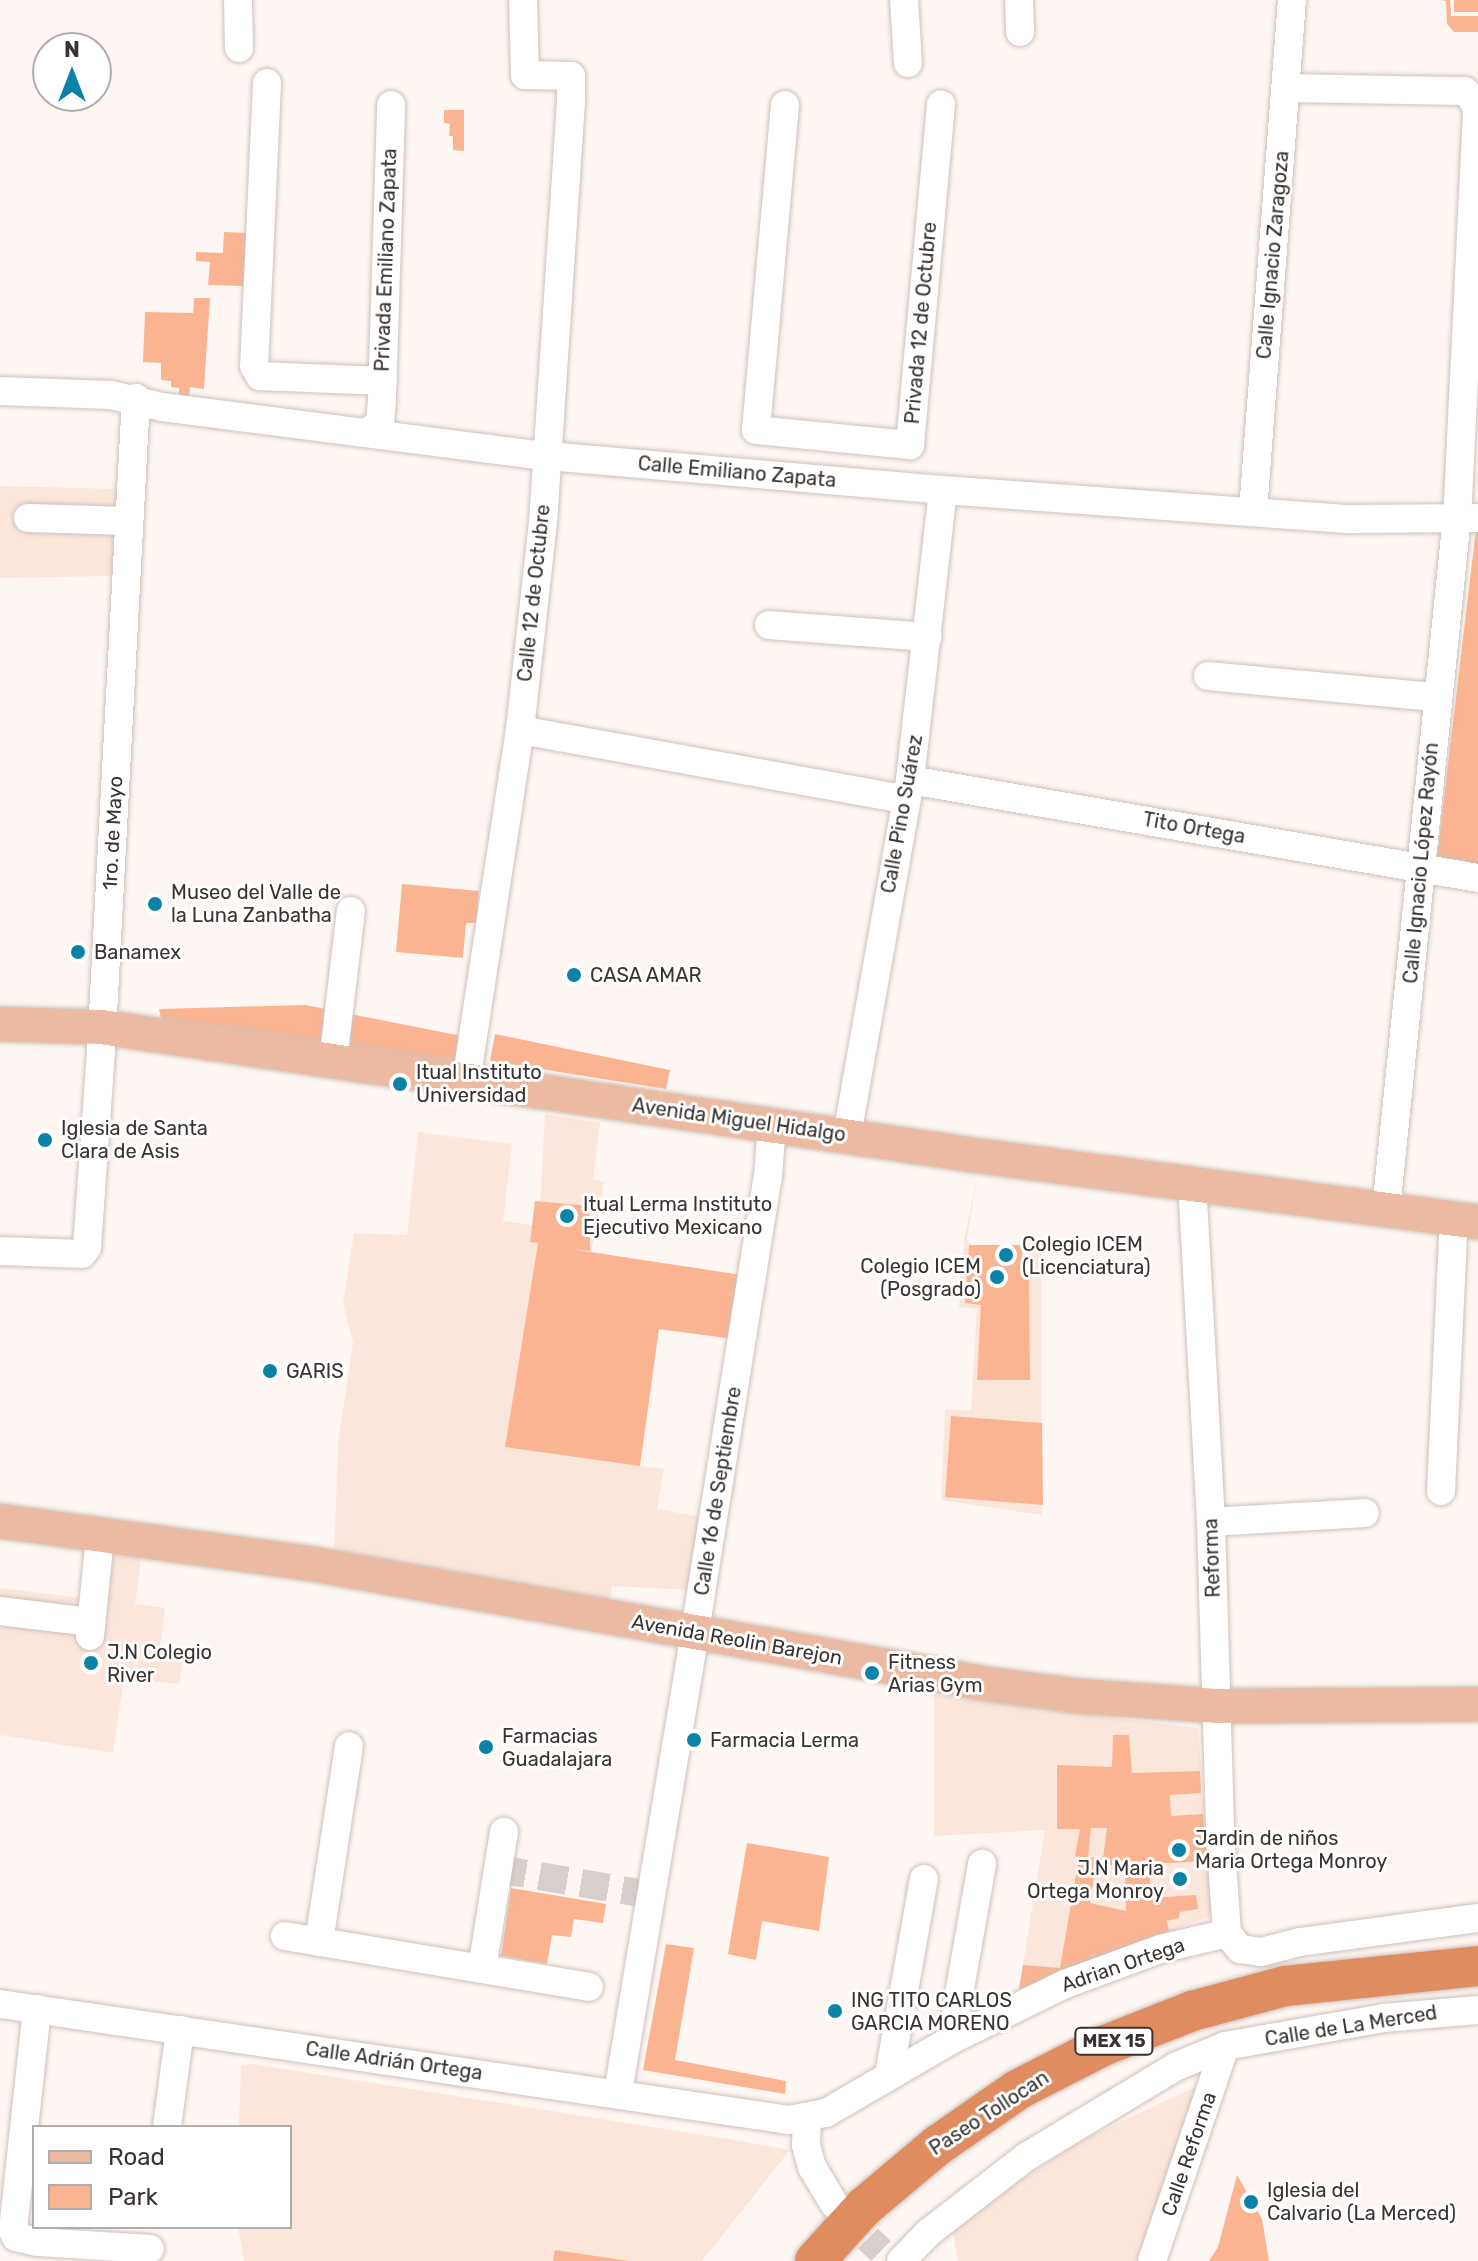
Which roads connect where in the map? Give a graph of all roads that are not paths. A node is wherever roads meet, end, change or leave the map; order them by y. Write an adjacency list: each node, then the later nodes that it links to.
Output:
1 (238, 0): 7 (street)
2 (523, 0): 20 (street, Calle 12 de Octubre)
3 (904, 0): 8 (street)
4 (1019, 0): 6 (street)
5 (1292, 0): 10 (street, Calle Ignacio Zaragoza)
6 (1020, 32)
7 (239, 48)
8 (908, 63)
9 (267, 83): 15 (street, Privada Emiliano Zapata)
10 (1286, 88): 14 (street); 23 (street, Calle Ignacio Zaragoza)
11 (941, 104): 19 (street, Privada 12 de Octubre)
12 (391, 105): 15 (street, Privada Emiliano Zapata)
13 (785, 105): 19 (street, Privada 12 de Octubre)
14 (1477, 112): 25 (street, Calle Ignacio López Rayón)
15 (383, 381): 18 (street)
16 (0, 391): 17 (street, Calle Emiliano Zapata)
17 (136, 398): 18 (street, Calle Emiliano Zapata); 26 (street, 1ro. de Mayo)
18 (367, 433): 20 (street, Calle Emiliano Zapata)
19 (832, 438): 21 (street)
20 (547, 456): 21 (street, Calle Emiliano Zapata); 31 (street, Calle 12 de Octubre)
21 (829, 480): 22 (street, Calle Emiliano Zapata)
22 (943, 490): 23 (street, Calle Emiliano Zapata); 28 (street, Calle Pino Suárez)
23 (1253, 511): 25 (street, Calle Emiliano Zapata)
24 (28, 518): 26 (street)
25 (1468, 518): 30 (street, Calle Ignacio López Rayón)
26 (129, 521): 37 (street, 1ro. de Mayo)
27 (769, 625): 28 (street)
28 (928, 637): 32 (street, Calle Pino Suárez)
29 (1208, 676): 30 (street)
30 (1436, 697): 33 (street, Calle Ignacio López Rayón)
31 (520, 730): 32 (street, Tito Ortega); 39 (street, Calle 12 de Octubre)
32 (908, 789): 33 (street, Tito Ortega); 41 (street, Calle Pino Suárez)
33 (1422, 867): 34 (street, Tito Ortega); 43 (street, Calle Ignacio López Rayón)
34 (1478, 878)
35 (351, 911): 38 (street)
36 (0, 1024): 37 (main road, Avenida Miguel Hidalgo)
37 (101, 1027): 38 (main road, Avenida Miguel Hidalgo); 45 (street, 1ro. de Mayo)
38 (333, 1061): 39 (main road, Avenida Miguel Hidalgo)
39 (466, 1082): 40 (main road, Avenida Miguel Hidalgo)
40 (772, 1124): 41 (main road, Avenida Miguel Hidalgo); 52 (street, Calle 16 de Septiembre)
41 (847, 1135): 42 (main road, Avenida Miguel Hidalgo)
42 (1192, 1182): 43 (main road, Avenida Miguel Hidalgo); 49 (street, Reforma)
43 (1386, 1210): 44 (main road, Avenida Miguel Hidalgo)
44 (1466, 1220): 46 (street)
45 (0, 1251)
46 (1441, 1491)
47 (1365, 1513): 49 (street)
48 (0, 1521): 50 (main road, Avenida Reolin Barejon)
49 (1211, 1522): 54 (street, Reforma)
50 (100, 1537): 51 (street); 52 (main road, Avenida Reolin Barejon)
51 (0, 1611)
52 (695, 1631): 54 (main road, Avenida Reolin Barejon); 73 (street, Calle 16 de Septiembre)
53 (1478, 1704): 54 (main road, Avenida Reolin Barejon)
54 (1216, 1706): 60 (street, Reforma)
55 (349, 1746): 62 (street)
56 (504, 1832): 64 (street)
57 (982, 1864): 70 (street)
58 (924, 1879): 72 (street)
59 (1478, 1918): 60 (street)
60 (1227, 1933): 70 (street, Adrian Ortega)
61 (285, 1936): 62 (street)
62 (319, 1942): 64 (street)
63 (1478, 1966): 79 (highway, Paseo Tollocan / MEX 15)
64 (482, 1969): 65 (street)
65 (589, 1987)
66 (0, 2004): 67 (street, Calle Adrián Ortega)
67 (37, 2009): 69 (street, Calle Adrián Ortega); 77 (street)
68 (1478, 2010): 71 (street, Calle de La Merced)
69 (180, 2030): 73 (street, Calle Adrián Ortega); 75 (street)
70 (951, 2040): 72 (street, Adrian Ortega)
71 (1225, 2046): 78 (street, Calle de La Merced); 80 (street, Calle Reforma)
72 (889, 2075): 74 (street, Adrian Ortega)
73 (618, 2093): 74 (street, Calle Adrián Ortega)
74 (798, 2119): 76 (street)
75 (167, 2125)
76 (835, 2205)
77 (152, 2246)
78 (892, 2258)
79 (815, 2261)
80 (1152, 2261)

